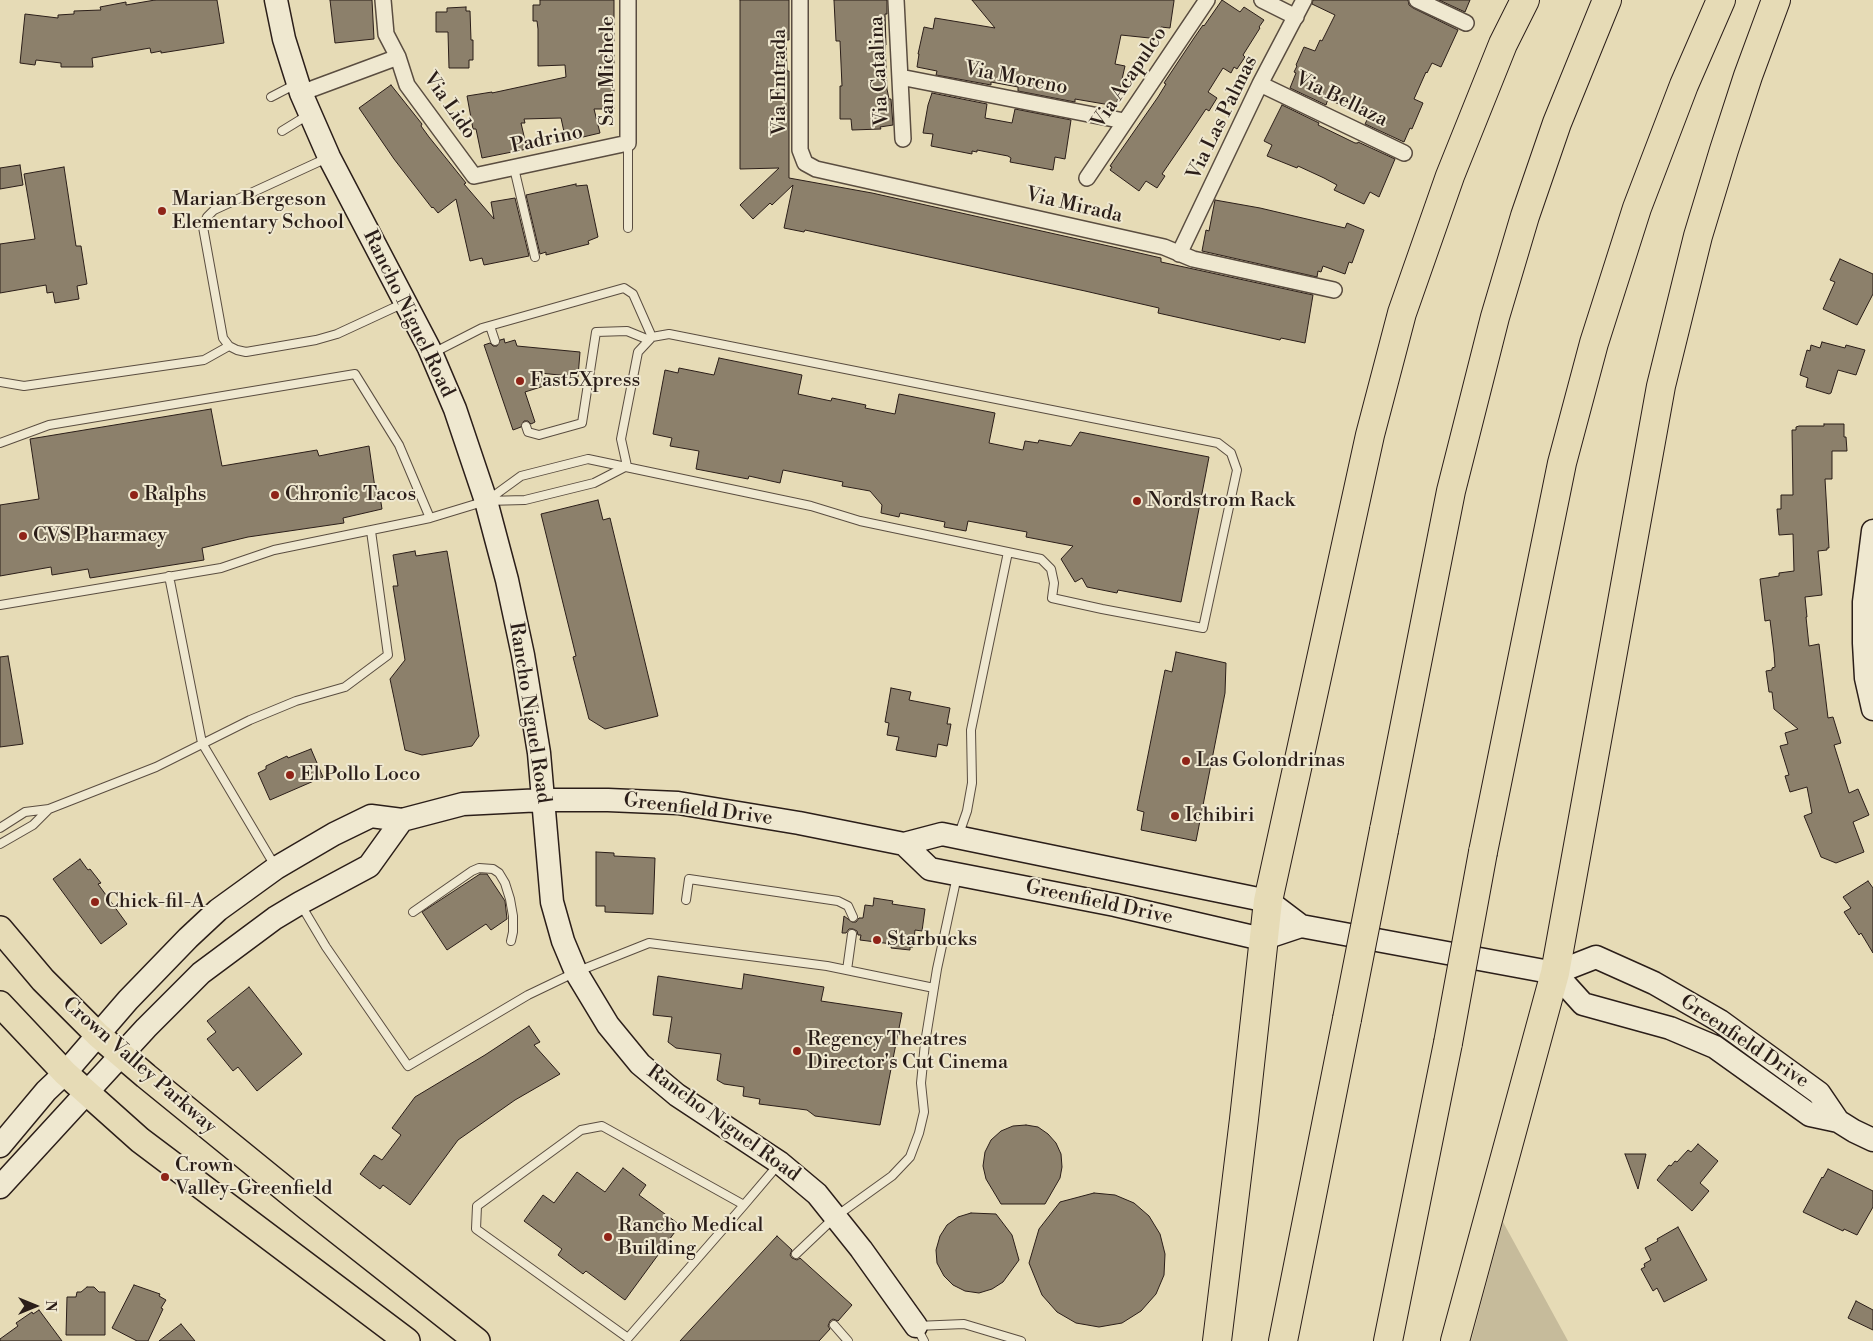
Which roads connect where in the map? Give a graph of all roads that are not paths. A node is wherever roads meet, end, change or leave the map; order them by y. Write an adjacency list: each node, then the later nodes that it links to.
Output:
1 (276, 0): 19 (street, Rancho Niguel Road)
2 (382, 0): 16 (street, Via Lido)
3 (628, 0): 24 (street, San Michele)
4 (800, 0): 27 (street, Via Entrada)
5 (896, 0): 17 (street, Via Catalina)
6 (1207, 0): 21 (street, Via Acapulco)
7 (1262, 0): 14 (street)
8 (1304, 0): 14 (street, Via Las Palmas)
9 (1417, 0): 15 (street)
10 (1525, 0): 64 (highway)
11 (1608, 0): 99 (highway, bridge)
12 (1721, 0): 100 (highway, bridge)
13 (1776, 0): 75 (highway)
14 (1296, 17): 18 (street, Via Las Palmas)
15 (1466, 23)
16 (398, 56): 19 (street); 29 (street, Via Lido)
17 (900, 77): 21 (street, Via Moreno); 23 (street, Via Catalina)
18 (1260, 84): 25 (street, Via Bellaza); 32 (street, Via Las Palmas)
19 (303, 97): 20 (lane); 22 (lane); 26 (street, Rancho Niguel Road)
20 (271, 98)
21 (1124, 121): 30 (street, Via Acapulco)
22 (282, 131)
23 (903, 139)
24 (628, 143): 28 (street, Padrino); 31 (lane)
25 (1404, 153)
26 (329, 157): 35 (street, Rancho Niguel Road); 39 (lane)
27 (804, 163): 32 (street, Via Mirada)
28 (514, 168): 29 (street, Padrino); 33 (lane)
29 (474, 176)
30 (1087, 178)
31 (628, 228)
32 (1179, 254): 34 (street, Via Mirada)
33 (535, 257)
34 (1334, 290)
35 (406, 303): 39 (lane); 40 (street, Rancho Niguel Road)
36 (490, 326): 37 (lane); 38 (lane); 40 (lane)
37 (650, 339): 42 (lane); 44 (lane); 49 (lane)
38 (496, 341)
39 (229, 346): 41 (lane)
40 (431, 354): 45 (street, Rancho Niguel Road)
41 (0, 382)
42 (526, 426)
43 (0, 443): 46 (lane)
44 (627, 466): 45 (lane); 45 (lane); 49 (lane)
45 (486, 502): 46 (lane); 54 (street, Rancho Niguel Road)
46 (430, 518): 47 (lane)
47 (371, 531): 50 (lane); 53 (lane)
48 (1873, 531): 52 (street)
49 (1008, 552): 58 (lane)
50 (169, 576): 51 (lane); 53 (lane)
51 (0, 605)
52 (1873, 709)
53 (202, 743): 55 (lane); 61 (lane)
54 (543, 800): 56 (street, Greenfield Drive); 60 (street, Greenfield Drive); 74 (street, Rancho Niguel Road)
55 (50, 809): 57 (lane); 59 (lane)
56 (402, 820): 61 (street, Greenfield Drive); 65 (street)
57 (0, 828)
58 (959, 836): 60 (street, Greenfield Drive); 64 (street, Greenfield Drive)
59 (0, 844)
60 (904, 844): 62 (street, Greenfield Drive)
61 (276, 868): 80 (street, Greenfield Drive)
62 (957, 874): 71 (street, Greenfield Drive); 76 (lane)
63 (686, 900): 67 (lane)
64 (1268, 901): 68 (street, Greenfield Drive); 71 (highway)
65 (300, 903): 74 (lane); 81 (street)
66 (413, 912): 72 (lane)
67 (854, 917)
68 (1301, 926): 71 (street, Greenfield Drive); 75 (street, Greenfield Drive)
69 (0, 929): 80 (main road, Crown Valley Parkway)
70 (852, 934): 73 (lane)
71 (1262, 939): 98 (highway)
72 (511, 941)
73 (847, 970): 74 (lane); 76 (lane)
74 (576, 972): 87 (street, Rancho Niguel Road)
75 (1555, 973): 78 (street, Greenfield Drive); 79 (street, Greenfield Drive); 101 (highway)
76 (934, 988): 90 (lane)
77 (0, 1004): 82 (main road)
78 (1691, 1004): 79 (street); 84 (street, Greenfield Drive)
79 (1681, 1032): 84 (street, Greenfield Drive)
80 (98, 1035): 81 (main road, Crown Valley Parkway); 82 (street, Greenfield Drive)
81 (121, 1055): 83 (street); 95 (main road, Crown Valley Parkway)
82 (65, 1073): 83 (main road); 86 (street, Greenfield Drive)
83 (88, 1093): 88 (street); 94 (main road)
84 (1838, 1121): 85 (street, Greenfield Drive)
85 (1873, 1140)
86 (0, 1146)
87 (780, 1163): 89 (lane); 90 (street, Rancho Niguel Road)
88 (0, 1187)
89 (744, 1205): 89 (lane)
90 (835, 1217): 91 (lane); 93 (street, Rancho Niguel Road)
91 (796, 1254)
92 (834, 1325): 96 (lane)
93 (920, 1333): 97 (lane)
94 (407, 1341)
95 (476, 1341)
96 (848, 1341)
97 (1021, 1341)
98 (1217, 1341)
99 (1283, 1341)
100 (1388, 1341)
101 (1455, 1341)

